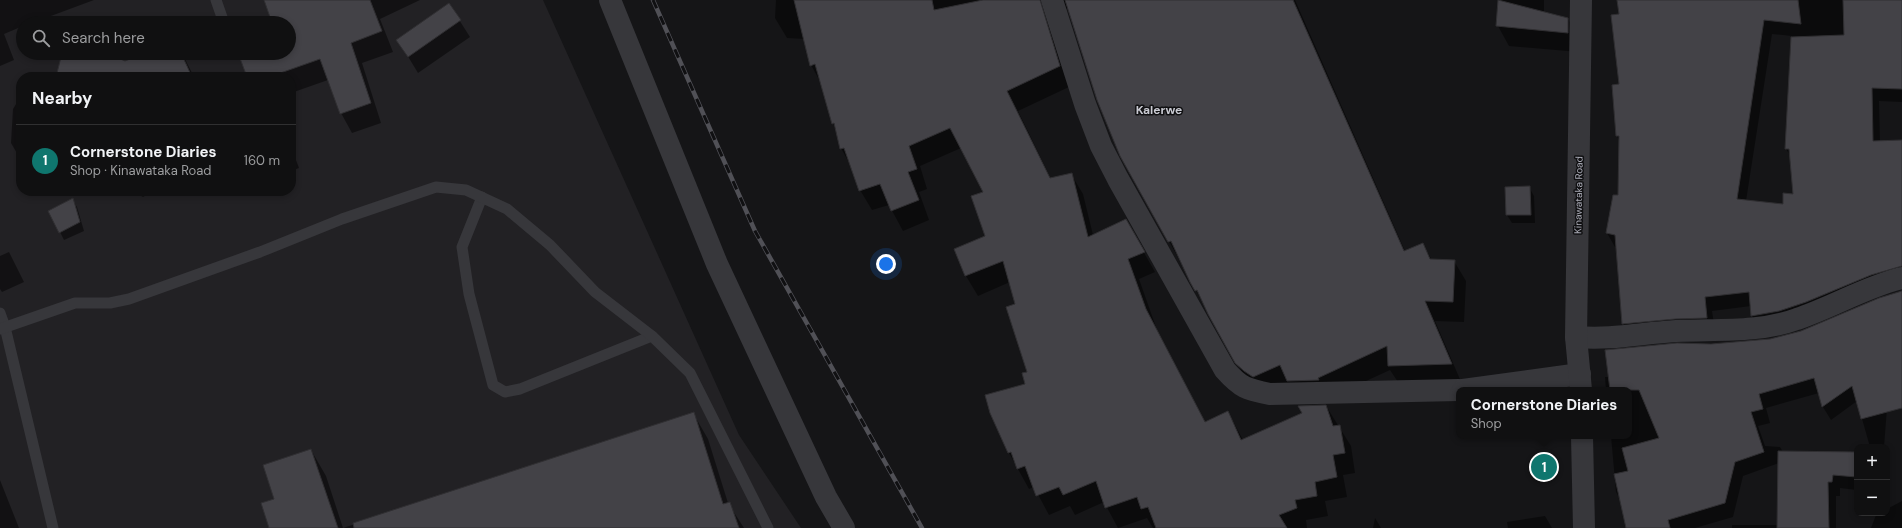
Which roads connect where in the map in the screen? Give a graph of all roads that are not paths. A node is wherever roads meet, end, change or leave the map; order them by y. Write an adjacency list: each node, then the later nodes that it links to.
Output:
1 (216, 0): 5 (lane)
2 (610, 0): 18 (street)
3 (1052, 0): 14 (street)
4 (1581, 0): 11 (street, Kinawataka Road)
5 (222, 16)
6 (482, 197): 9 (lane); 10 (lane); 10 (lane)
7 (1902, 278): 11 (street)
8 (0, 313): 9 (lane)
9 (3, 328): 16 (lane)
10 (652, 336): 17 (lane)
11 (1576, 337): 12 (street, Kinawataka Road)
12 (1580, 382): 13 (street)
13 (1507, 387)
14 (1456, 390)
15 (1582, 439): 19 (street)
16 (53, 528)
17 (768, 528)
18 (844, 528)
19 (1584, 528)

